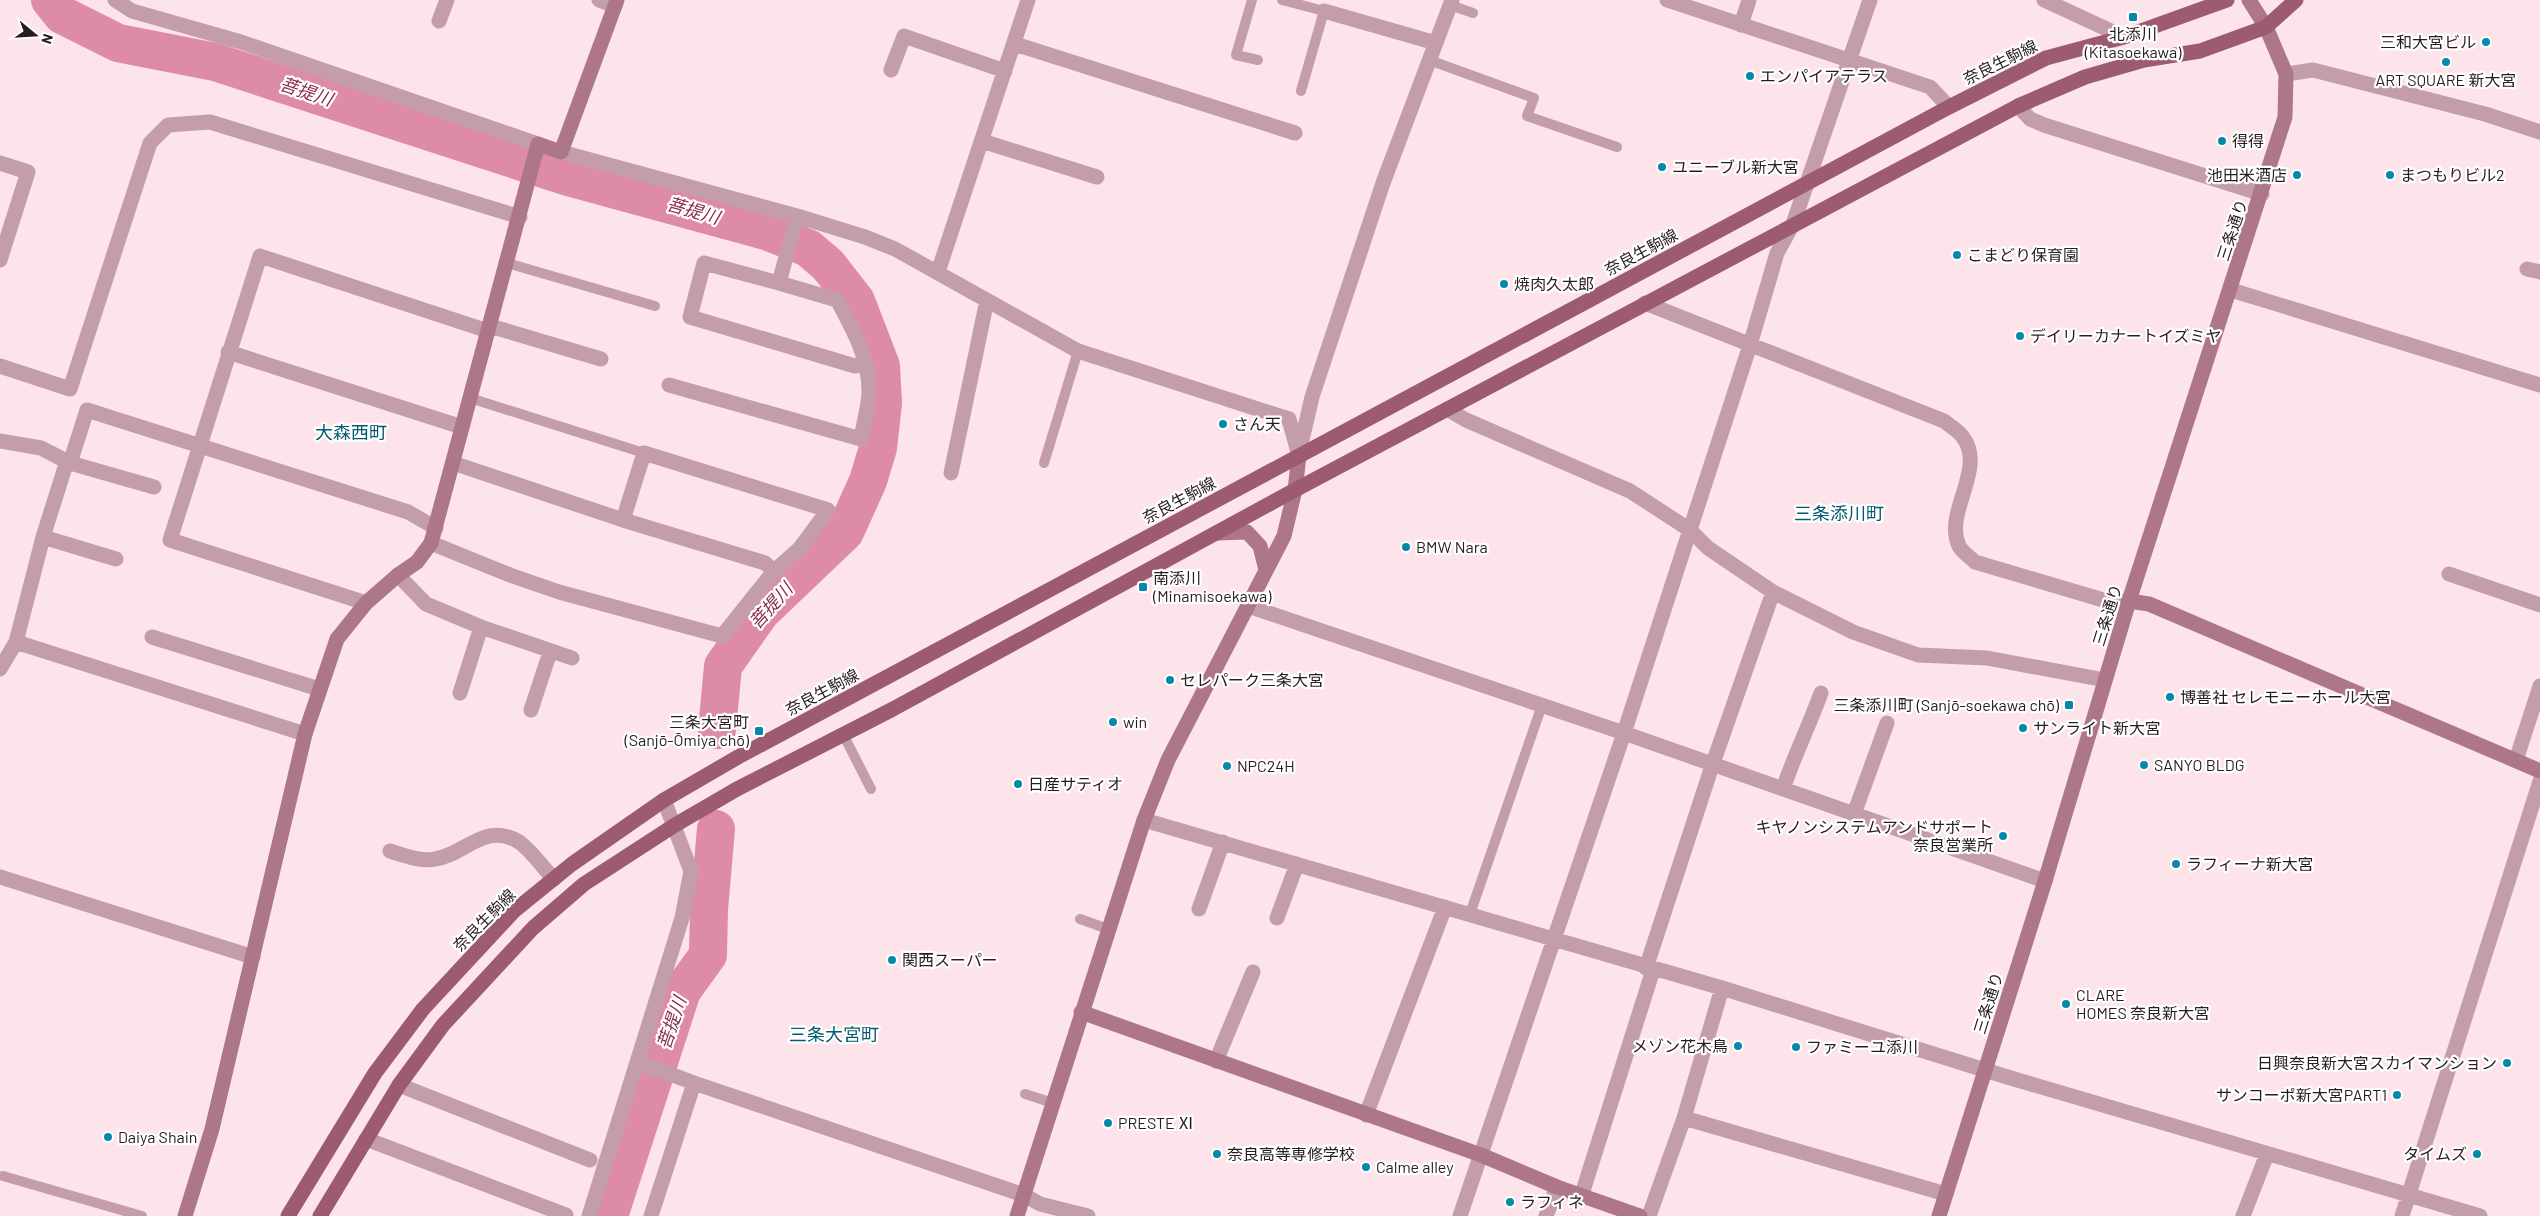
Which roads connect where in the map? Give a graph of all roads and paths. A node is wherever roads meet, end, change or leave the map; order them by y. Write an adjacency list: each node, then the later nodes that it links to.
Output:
1 (115, 0): 37 (street)
2 (447, 0): 18 (street)
3 (599, 0): 15 (street)
4 (1028, 0): 23 (street)
5 (1252, 0): 24 (lane)
6 (1282, 0): 16 (lane)
7 (1667, 0): 19 (street)
8 (1749, 0): 19 (street)
9 (1870, 0): 26 (street)
10 (2044, 0): 21 (street)
11 (2227, 0): 21 (main road, 奈良生駒線)
12 (2249, 0): 20 (street, 三条通り)
13 (2296, 0): 20 (main road)
14 (1451, 2): 17 (lane); 22 (street)
15 (616, 3): 38 (street)
16 (1324, 11): 22 (street); 30 (lane)
17 (1473, 13)
18 (439, 21)
19 (1741, 25): 26 (street)
20 (2266, 27): 29 (street, 三条通り); 31 (main road)
21 (2124, 37): 32 (main road, 奈良生駒線)
22 (1436, 43): 25 (street)
23 (1015, 44): 28 (street); 34 (street)
24 (1258, 60)
25 (1429, 60): 36 (lane); 69 (street)
26 (1849, 61): 32 (street); 41 (street)
27 (891, 70): 28 (street)
28 (1005, 72): 35 (street)
29 (2286, 74): 33 (street); 42 (street, 三条通り)
30 (1301, 90)
31 (2018, 106): 42 (street); 45 (main road)
32 (1949, 107): 41 (main road, 奈良生駒線)
33 (2540, 132)
34 (1295, 133)
35 (982, 141): 40 (street); 48 (street)
36 (1617, 147)
37 (537, 149): 38 (street); 43 (street)
38 (561, 152): 44 (street)
39 (0, 163): 46 (street)
40 (1097, 177)
41 (1807, 183): 45 (street); 69 (main road, 奈良生駒線)
42 (2262, 194): 50 (street, 三条通り)
43 (520, 217): 47 (street); 60 (street)
44 (796, 221): 48 (street); 49 (street)
45 (1793, 224): 52 (main road); 55 (street)
46 (0, 260)
47 (507, 262): 53 (lane); 54 (street)
48 (938, 272): 51 (street)
49 (779, 282): 59 (street); 59 (street)
50 (2231, 290): 62 (street); 88 (street, 三条通り)
51 (986, 300): 56 (street); 73 (street)
52 (1646, 303): 55 (street); 64 (main road)
53 (655, 306)
54 (489, 328): 57 (street); 58 (street); 63 (street)
55 (1750, 345): 78 (street); 88 (street)
56 (1078, 351): 69 (street); 72 (lane)
57 (228, 352): 65 (street); 67 (street)
58 (601, 359)
59 (865, 363): 61 (street)
60 (0, 366)
61 (669, 385)
62 (2540, 385)
63 (470, 398): 65 (street); 68 (lane)
64 (1447, 409): 75 (main road); 78 (street)
65 (462, 427): 71 (street)
66 (0, 441): 70 (street)
67 (199, 444): 70 (street); 77 (street); 89 (street)
68 (644, 453): 76 (street); 84 (street)
69 (1299, 456): 75 (street); 115 (main road, 奈良生駒線)
70 (69, 462): 74 (street); 80 (street)
71 (453, 463): 76 (street); 77 (street)
72 (1044, 463)
73 (951, 473)
74 (154, 487)
75 (1295, 490): 79 (main road); 83 (street)
76 (623, 520): 84 (street)
77 (436, 528): 81 (street)
78 (1690, 530): 87 (street); 106 (street)
79 (1217, 533): 83 (street); 108 (main road)
80 (43, 537): 82 (street); 94 (street)
81 (431, 543): 84 (street); 86 (street)
82 (116, 559)
83 (1266, 570): 91 (street)
84 (774, 571)
85 (2449, 574): 90 (street)
86 (398, 575): 89 (street); 92 (street)
87 (1773, 592): 98 (street); 110 (street)
88 (2129, 601): 98 (street, 三条通り); 109 (street)
89 (366, 603): 100 (street)
90 (2540, 605)
91 (1248, 606): 103 (street); 117 (street)
92 (481, 627): 95 (street); 101 (street)
93 (152, 637): 100 (street)
94 (16, 642): 97 (street); 107 (street)
95 (550, 652): 96 (street); 104 (street)
96 (572, 658)
97 (0, 669)
98 (2105, 680): 124 (street, 三条通り)
99 (2540, 686): 109 (street)
100 (319, 689): 107 (street)
101 (460, 693)
102 (1821, 693): 113 (street)
103 (1542, 705): 106 (street); 127 (lane)
104 (531, 710)
105 (1886, 723): 116 (street)
106 (1624, 733): 110 (street); 131 (street)
107 (305, 734): 132 (street)
108 (843, 734): 114 (lane); 118 (main road)
109 (2516, 760): 111 (street)
110 (1712, 766): 113 (street); 133 (street)
111 (2540, 771)
112 (2540, 781): 155 (street)
113 (1783, 789): 116 (street)
114 (871, 790)
115 (664, 800): 118 (street); 123 (main road, 奈良生駒線)
116 (1854, 814): 124 (street)
117 (1144, 820): 119 (street); 130 (street)
118 (675, 825): 138 (street); 141 (main road)
119 (1223, 842): 121 (street); 126 (street)
120 (390, 851): 123 (street)
121 (1297, 864): 125 (street); 128 (street)
122 (0, 877): 132 (street)
123 (554, 879): 159 (main road, 奈良生駒線)
124 (2045, 881): 139 (street, 三条通り)
125 (1445, 906): 127 (street); 144 (street)
126 (1199, 909)
127 (1470, 914): 131 (street)
128 (1277, 918)
129 (1080, 919): 130 (lane)
130 (1108, 929): 136 (street)
131 (1554, 939): 133 (street); 148 (street)
132 (253, 957): 158 (street)
133 (1650, 969): 135 (street); 152 (street)
134 (1253, 972): 137 (street)
135 (1722, 988): 139 (street); 145 (street)
136 (1081, 1012): 137 (street); 143 (street)
137 (1216, 1061): 144 (street)
138 (651, 1066): 140 (street); 161 (street)
139 (1986, 1069): 147 (street); 153 (street, 三条通り)
140 (694, 1083): 154 (street); 162 (street)
141 (399, 1086): 146 (main road); 149 (street)
142 (1025, 1094): 143 (lane)
143 (1053, 1103): 154 (street)
144 (1366, 1115): 148 (street)
145 (1684, 1118): 153 (street); 168 (street)
146 (366, 1139): 156 (street); 160 (main road)
147 (2267, 1154): 155 (street); 170 (street)
148 (1480, 1155): 151 (street); 165 (street)
149 (590, 1160)
150 (3, 1176): 157 (lane)
151 (1557, 1187): 152 (street); 166 (street)
152 (1582, 1194): 167 (street)
153 (1946, 1194): 169 (street, 三条通り)
154 (1024, 1195): 163 (street); 164 (street)
155 (2409, 1195): 171 (street); 172 (street)
156 (566, 1215)
157 (142, 1216)
158 (185, 1216)
159 (288, 1216)
160 (320, 1216)
161 (589, 1216)
162 (651, 1216)
163 (1017, 1216)
164 (1088, 1216)
165 (1460, 1216)
166 (1546, 1216)
167 (1640, 1216)
168 (1650, 1216)
169 (1940, 1216)
170 (2243, 1216)
171 (2402, 1216)
172 (2480, 1216)

